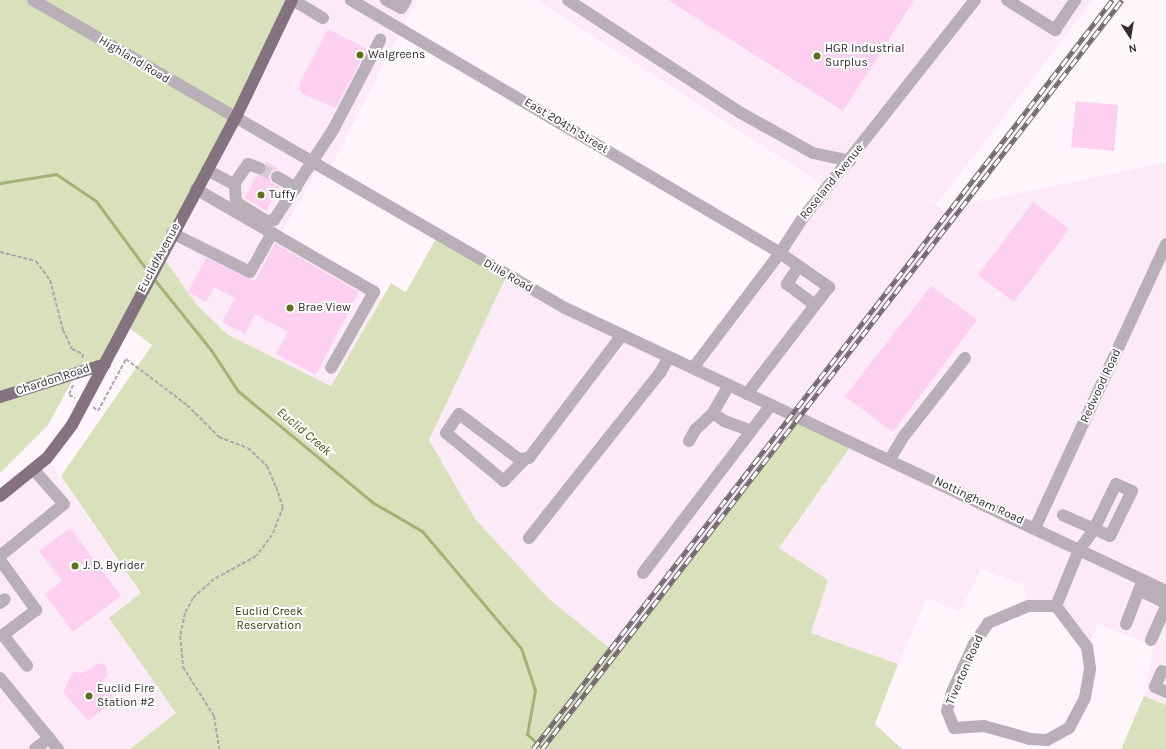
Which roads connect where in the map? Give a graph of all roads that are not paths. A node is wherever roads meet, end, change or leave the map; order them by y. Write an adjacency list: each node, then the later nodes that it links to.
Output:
1 (33, 0): 13 (street, Highland Road)
2 (292, 0): 11 (street); 13 (main road, Euclid Avenue)
3 (351, 0): 10 (street, East 204th Street)
4 (406, 0): 9 (street)
5 (568, 0): 14 (street)
6 (975, 0): 14 (street, Roseland Avenue)
7 (1007, 0): 8 (street)
8 (1075, 0)
9 (390, 1)
10 (369, 4): 25 (street, East 204th Street)
11 (323, 18)
12 (380, 40): 15 (street)
13 (234, 119): 15 (street, Dille Road); 17 (main road, Euclid Avenue)
14 (850, 161): 25 (street, Roseland Avenue)
15 (312, 163): 20 (street); 28 (street, Dille Road)
16 (259, 168): 19 (street)
17 (207, 170): 19 (street); 21 (main road, Euclid Avenue)
18 (277, 177): 20 (street)
19 (234, 184): 20 (street)
20 (296, 188)
21 (196, 189): 22 (main road, Euclid Avenue); 23 (street)
22 (172, 233): 23 (street); 31 (main road, Euclid Avenue)
23 (272, 233): 32 (street)
24 (1166, 244): 47 (street, Redwood Road)
25 (780, 253): 26 (street, East 204th Street); 33 (street, Roseland Avenue)
26 (799, 266): 27 (street); 27 (street, East 204th Street)
27 (814, 304): 35 (street)
28 (622, 335): 29 (street, Dille Road); 43 (street)
29 (669, 357): 33 (street, Dille Road); 49 (street)
30 (965, 358): 42 (street)
31 (105, 364): 36 (main road, Chardon Road); 44 (main road, Euclid Avenue)
32 (332, 368)
33 (693, 368): 34 (street, Dille Road)
34 (729, 385): 35 (street, Dille Road); 38 (street)
35 (747, 394): 37 (street, Dille Road)
36 (0, 397)
37 (772, 405): 39 (street, Dille Road); 40 (street)
38 (713, 413): 40 (street); 41 (street)
39 (792, 414): 42 (street, Nottingham Road)
40 (751, 431): 53 (street)
41 (689, 441)
42 (890, 459): 47 (street, Nottingham Road)
43 (523, 461): 43 (street)
44 (34, 470): 45 (main road, Euclid Avenue); 51 (street)
45 (0, 496)
46 (1063, 515): 48 (street)
47 (1035, 528): 50 (street, Nottingham Road)
48 (1094, 529): 48 (street); 50 (street)
49 (529, 538)
50 (1079, 550): 54 (street, Nottingham Road); 56 (street)
51 (0, 556)
52 (0, 560): 60 (street)
53 (643, 573)
54 (1141, 585): 55 (street, Nottingham Road); 57 (street); 58 (street)
55 (1165, 586)
56 (1056, 606): 56 (street, Tiverton Road)
57 (1165, 610): 59 (street)
58 (1126, 624)
59 (1151, 640)
60 (27, 666)
61 (1162, 671): 63 (street)
62 (0, 678): 64 (street)
63 (1166, 692)
64 (49, 738): 65 (street); 66 (street)
65 (35, 749)
66 (58, 749)

